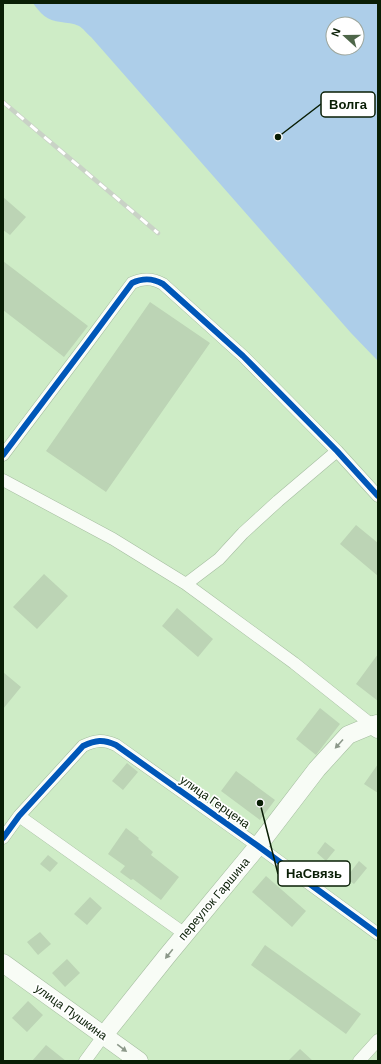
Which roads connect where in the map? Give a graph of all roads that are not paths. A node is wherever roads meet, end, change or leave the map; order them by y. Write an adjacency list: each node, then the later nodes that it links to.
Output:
1 (337, 451): 2 (street); 4 (street); 5 (street)
2 (3, 455)
3 (3, 480): 5 (street)
4 (378, 496)
5 (186, 584): 6 (street)
6 (376, 724): 9 (main road, переулок Гаршина, one-way to 9)
7 (19, 816): 8 (street, улица Герцена); 9 (street, улица Герцена); 10 (street)
8 (3, 838)
9 (258, 846): 10 (main road, переулок Гаршина); 11 (street, улица Герцена)
10 (185, 934): 13 (main road, переулок Гаршина, one-way to 13)
11 (378, 934)
12 (3, 963): 13 (main road, улица Пушкина)
13 (104, 1035): 15 (street); 16 (main road, улица Пушкина, one-way to 16)
14 (378, 1040): 17 (street)
15 (85, 1061)
16 (139, 1061)
17 (359, 1061)

